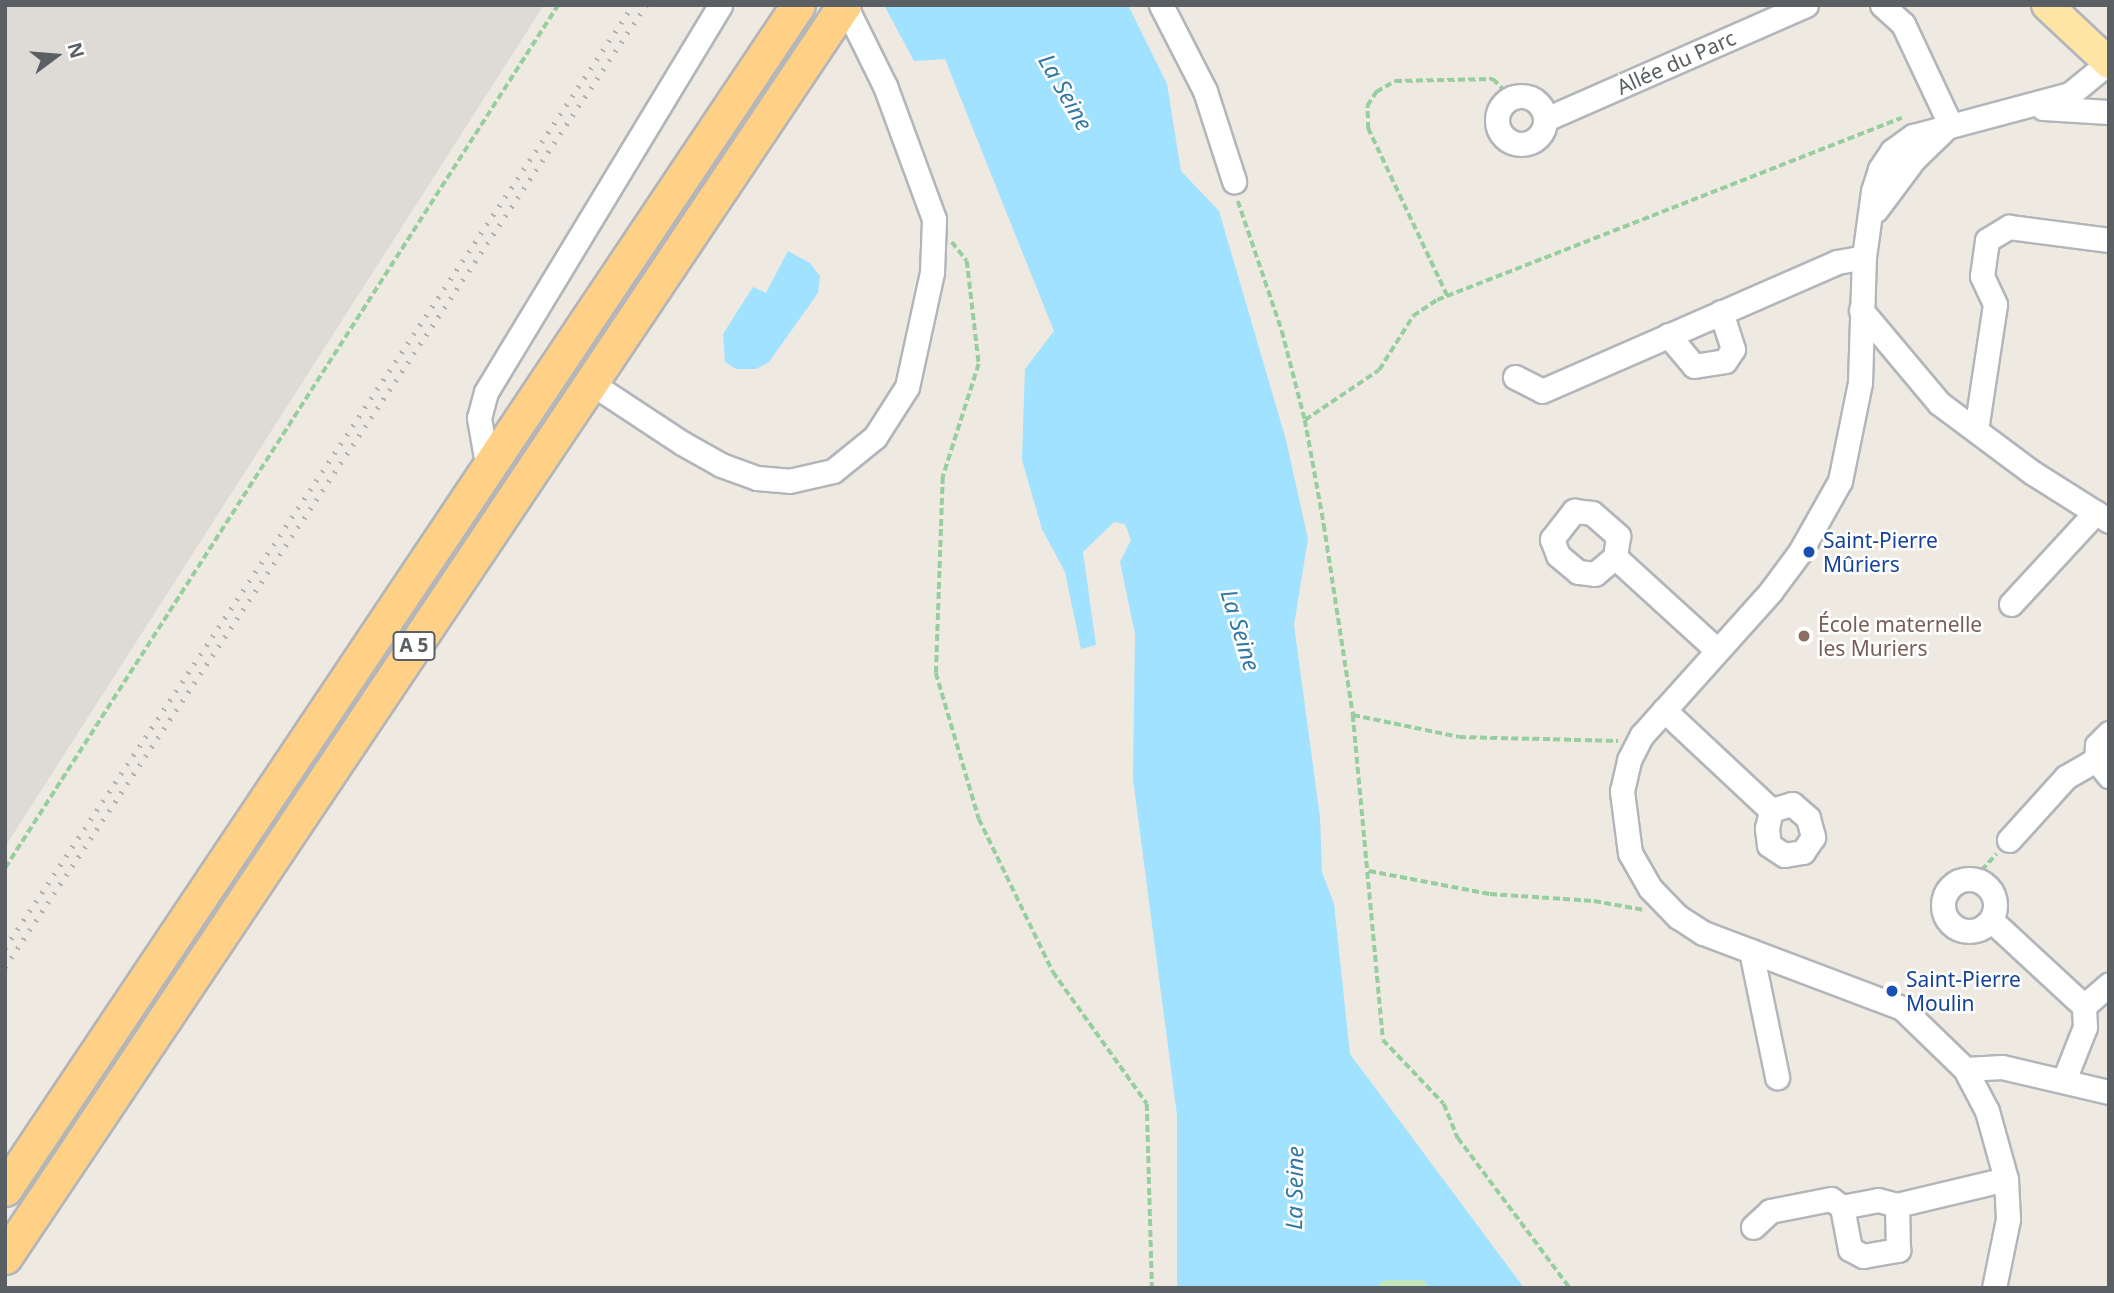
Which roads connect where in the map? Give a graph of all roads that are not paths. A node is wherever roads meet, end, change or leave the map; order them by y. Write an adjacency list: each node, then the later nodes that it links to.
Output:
1 (720, 5): 22 (street)
2 (798, 5): 22 (highway, A 5)
3 (845, 5): 20 (highway, A 5); 20 (street)
4 (1161, 5): 13 (street)
5 (1806, 5): 11 (street, Allée du Parc)
6 (1882, 5): 12 (street)
7 (2047, 5): 8 (main road)
8 (2108, 63): 9 (street)
9 (2016, 106): 10 (street); 12 (street)
10 (2109, 112)
11 (1546, 119): 11 (street)
12 (1950, 124): 15 (street)
13 (1234, 181)
14 (2109, 240): 21 (street)
15 (1864, 257): 16 (street); 17 (street)
16 (1861, 310): 21 (street); 26 (street)
17 (1721, 312): 18 (street); 18 (street)
18 (1668, 335): 19 (street)
19 (1515, 377)
20 (591, 383): 47 (highway, A 5)
21 (1976, 430): 23 (street)
22 (488, 469): 42 (highway, A 5)
23 (2102, 517): 25 (street)
24 (1615, 557): 26 (street)
25 (2011, 604)
26 (1717, 650): 27 (street)
27 (1664, 709): 30 (street); 33 (street)
28 (2109, 733): 29 (street)
29 (2102, 768): 31 (street)
30 (1771, 810)
31 (2009, 840)
32 (1991, 920): 32 (street); 35 (street)
33 (1751, 951): 36 (street); 37 (street)
34 (2109, 984): 35 (street)
35 (2084, 1006): 38 (street)
36 (1965, 1069): 38 (street); 41 (street)
37 (1777, 1077)
38 (2064, 1080): 39 (street); 40 (street)
39 (2109, 1092)
40 (2109, 1099)
41 (2006, 1179): 43 (street); 45 (street)
42 (5, 1189)
43 (1896, 1205): 44 (street); 44 (street)
44 (1842, 1207): 46 (street)
45 (2008, 1219): 48 (street); 49 (street)
46 (1753, 1227)
47 (5, 1257)
48 (1994, 1288)
49 (2010, 1288)

